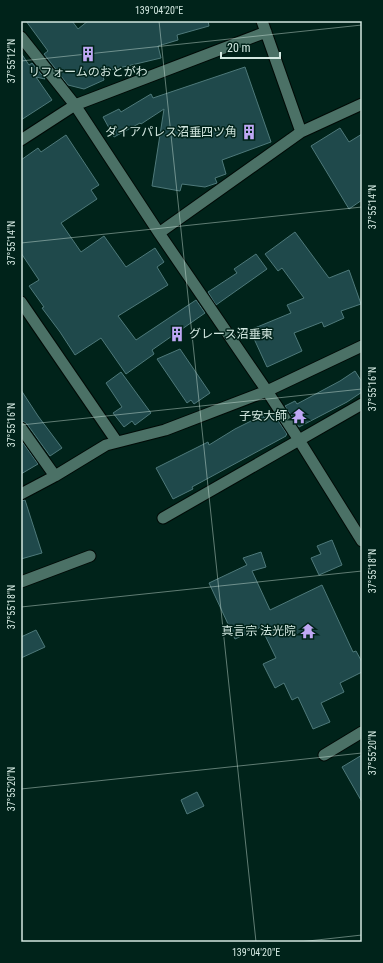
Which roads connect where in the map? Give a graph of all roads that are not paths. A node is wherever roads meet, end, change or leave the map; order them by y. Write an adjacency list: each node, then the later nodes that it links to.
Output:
1 (262, 21): 2 (street)
2 (266, 32): 5 (street); 6 (street)
3 (21, 37): 5 (street)
4 (362, 104): 6 (street)
5 (75, 105): 7 (street); 8 (street)
6 (301, 132): 8 (street)
7 (21, 140)
8 (159, 233): 11 (street)
9 (21, 302): 15 (street)
10 (362, 346): 11 (street)
11 (267, 391): 14 (street); 15 (street)
12 (362, 404): 14 (street)
13 (21, 428): 16 (street)
14 (299, 440): 18 (street); 19 (street)
15 (117, 442): 16 (street)
16 (55, 476): 17 (street)
17 (21, 494)
18 (164, 518)
19 (362, 540)
20 (90, 556): 21 (street)
21 (21, 582)
22 (362, 732): 23 (street)
23 (324, 755)

